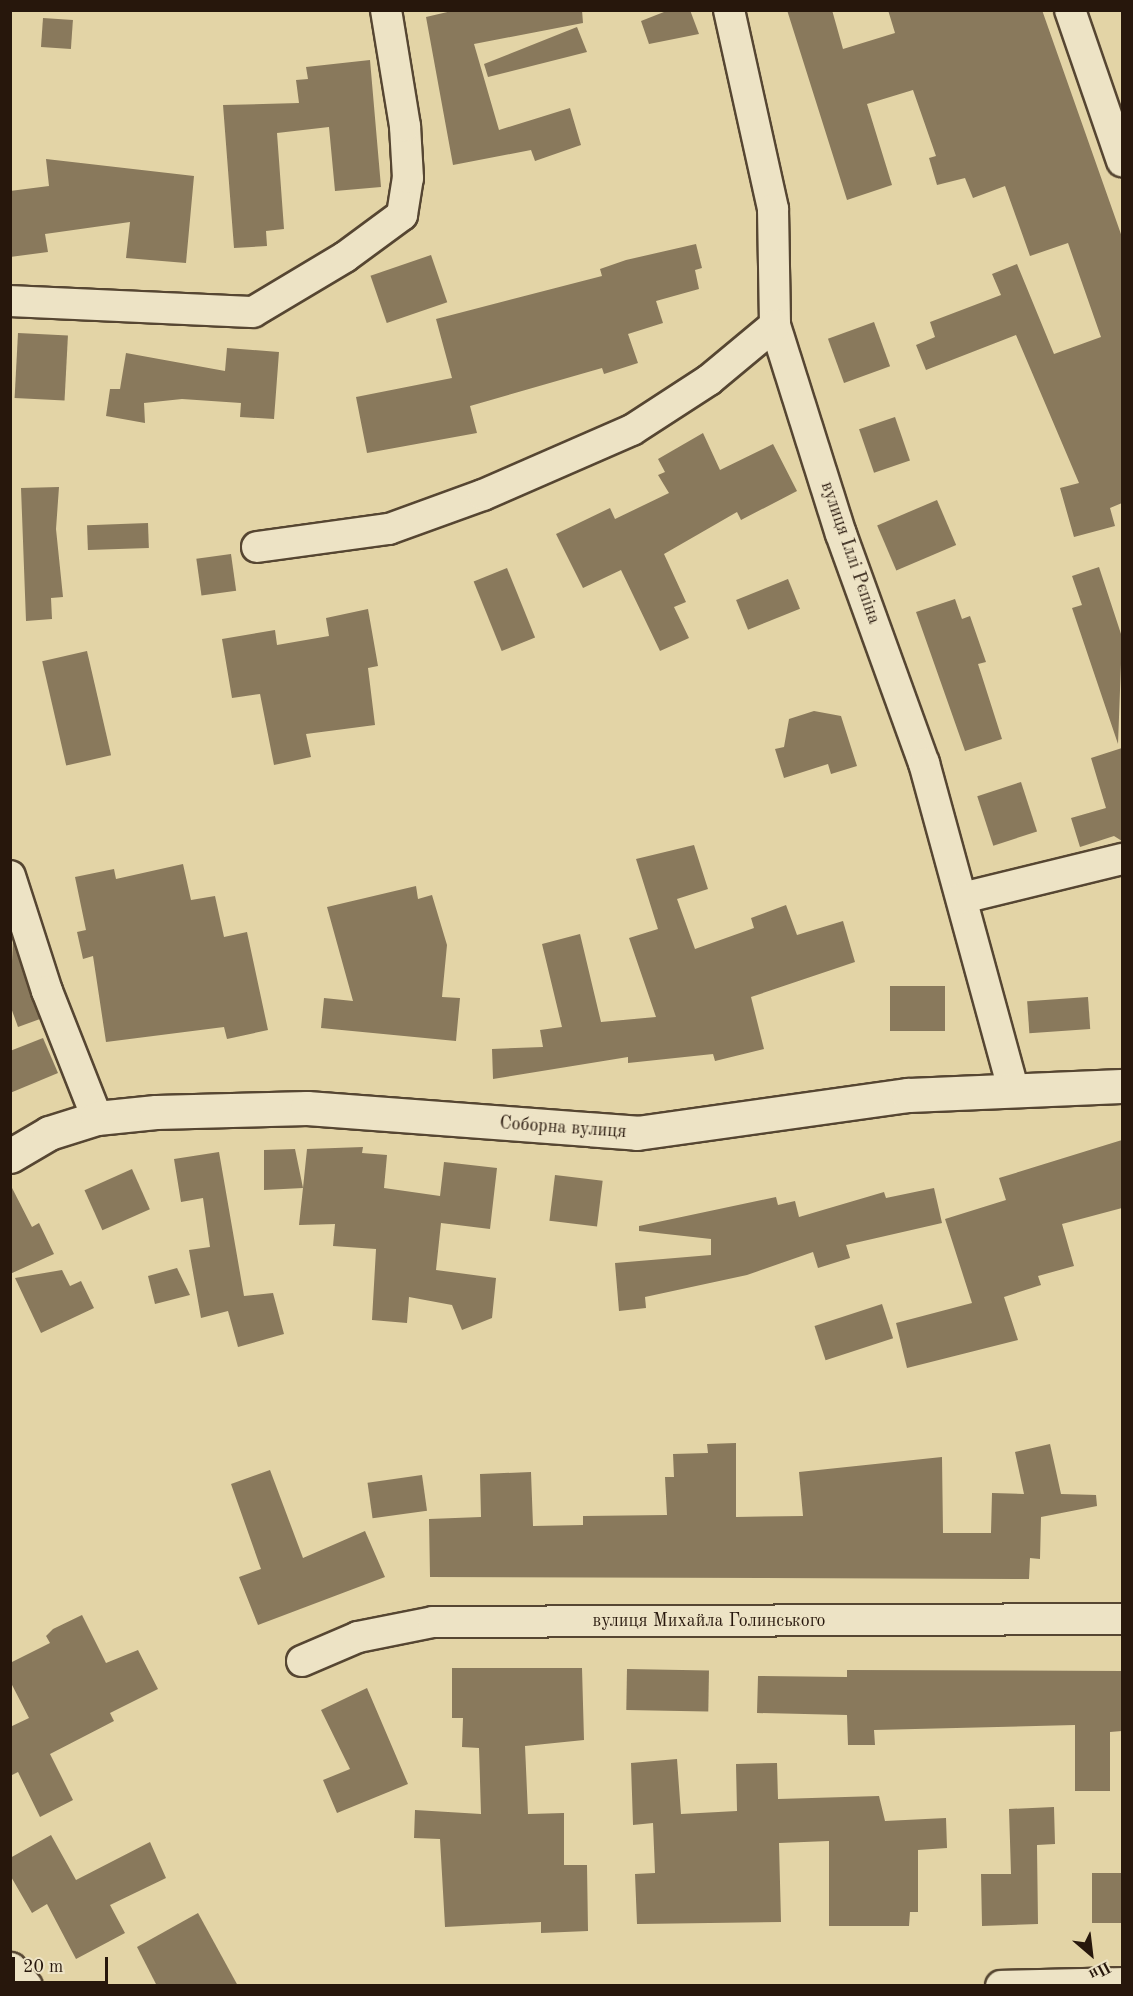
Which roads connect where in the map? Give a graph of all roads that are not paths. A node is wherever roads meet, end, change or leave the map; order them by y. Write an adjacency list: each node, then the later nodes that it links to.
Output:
1 (386, 10): 5 (street)
2 (729, 10): 6 (street, вулиця Іллі Рєпіна)
3 (1070, 10): 4 (street)
4 (1122, 161)
5 (10, 301)
6 (775, 325): 7 (street); 10 (street, вулиця Іллі Рєпіна)
7 (257, 546)
8 (1122, 859): 10 (street)
9 (10, 876): 13 (street)
10 (962, 898): 12 (street, вулиця Іллі Рєпіна)
11 (1122, 1086): 12 (street, Соборна вулиця)
12 (1013, 1089): 13 (street, Соборна вулиця)
13 (97, 1118): 14 (street, Соборна вулиця)
14 (10, 1156)
15 (1122, 1619): 16 (street, вулиця Михайла Голинського)
16 (302, 1661)
17 (10, 1970): 19 (street)
18 (1122, 1983): 20 (street)
19 (25, 1986)
20 (1001, 1986)

